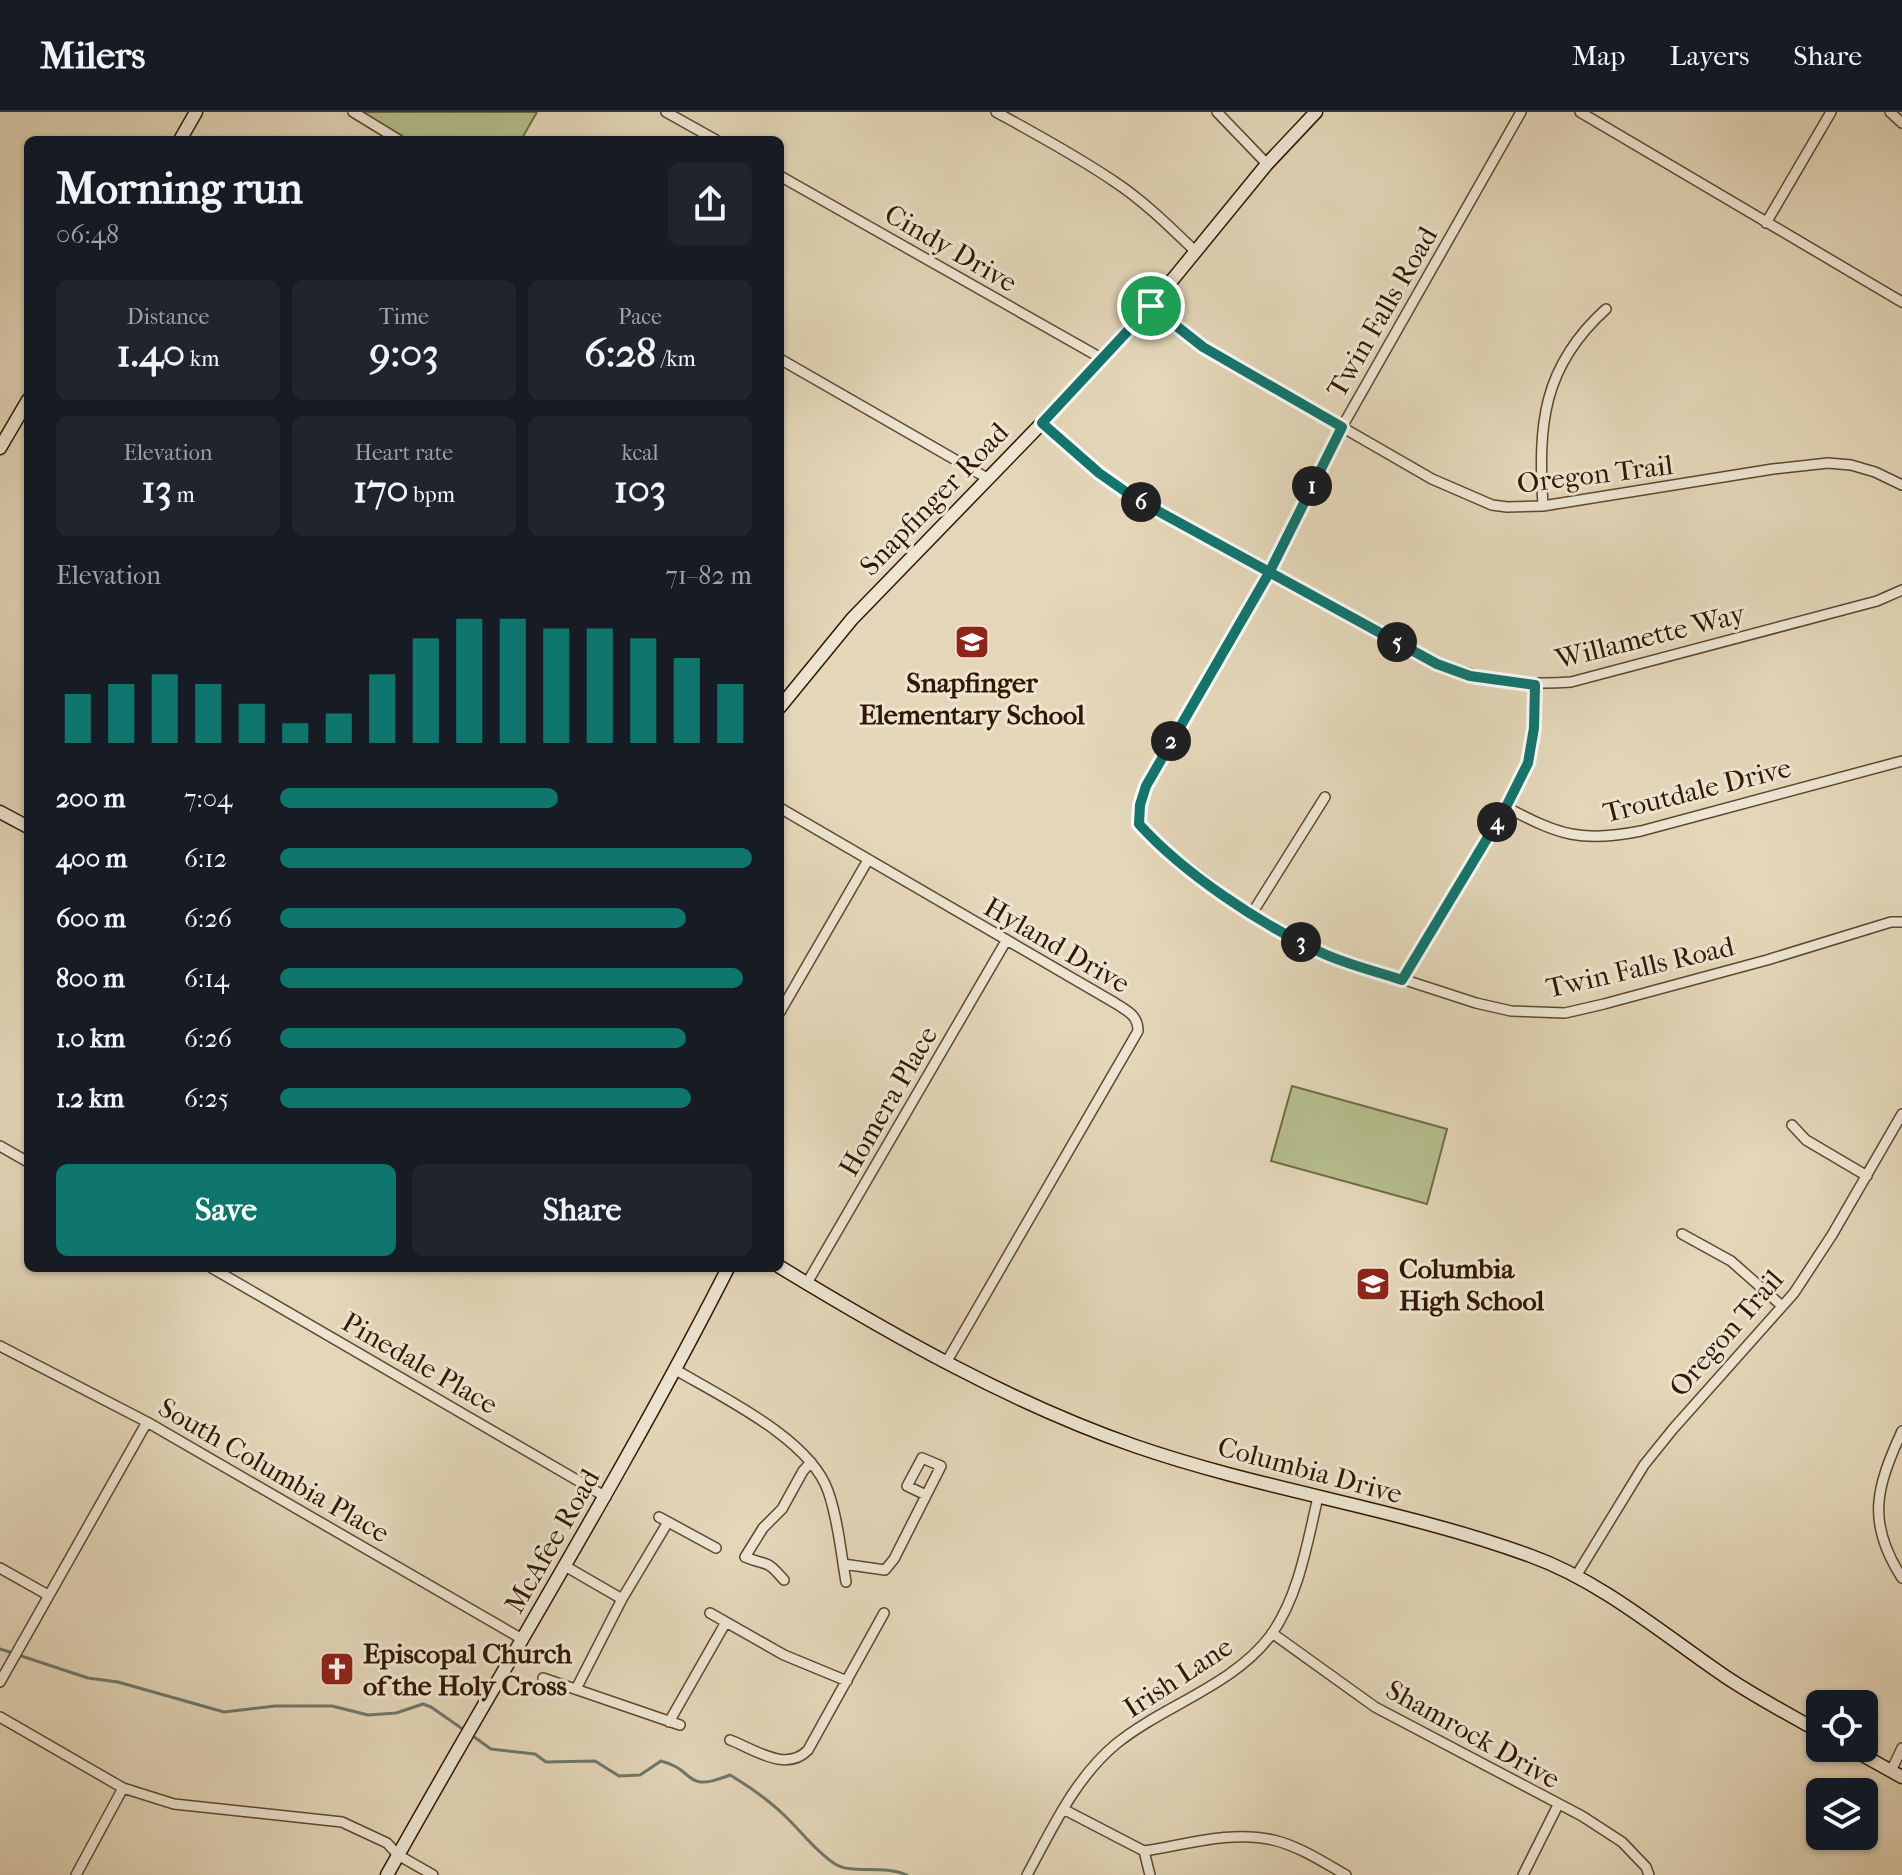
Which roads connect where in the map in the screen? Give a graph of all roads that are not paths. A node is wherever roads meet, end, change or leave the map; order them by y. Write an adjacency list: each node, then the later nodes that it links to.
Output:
1 (196, 112): 12 (street)
2 (353, 112): 13 (street)
3 (666, 112): 14 (street)
4 (996, 112): 18 (street)
5 (1217, 112): 15 (street)
6 (1316, 112): 15 (street, Snapfinger Road)
7 (1521, 112): 26 (street, Twin Falls Road)
8 (1580, 112): 17 (street)
9 (1831, 112): 17 (street)
10 (1890, 112): 11 (street)
11 (1902, 123)
12 (182, 136)
13 (392, 136)
14 (709, 136)
15 (1267, 164): 18 (street, Snapfinger Road)
16 (784, 178): 22 (street, Cindy Drive)
17 (1766, 223): 19 (street)
18 (1196, 252): 20 (street, Snapfinger Road)
19 (1902, 302)
20 (1151, 306): 22 (street, Snapfinger Road); 26 (street, Oregon Trail)
21 (1606, 309): 30 (street)
22 (1101, 358): 25 (street, Snapfinger Road)
23 (784, 361): 28 (street)
24 (24, 407): 27 (street)
25 (1042, 423): 28 (street, Snapfinger Road); 31 (street, Willamette Way)
26 (1342, 427): 30 (street, Oregon Trail); 31 (street, Twin Falls Road)
27 (0, 448)
28 (987, 478): 34 (street, Snapfinger Road)
29 (1902, 485): 30 (street, Oregon Trail)
30 (1543, 506)
31 (1269, 573): 33 (street, Willamette Way); 42 (street, Twin Falls Road)
32 (1902, 590): 33 (street, Willamette Way)
33 (1535, 685): 37 (street)
34 (784, 702)
35 (1902, 761): 37 (street, Troutdale Drive)
36 (1325, 797): 42 (street)
37 (1506, 807): 45 (street)
38 (784, 810): 41 (street, Hyland Drive)
39 (0, 812): 40 (street)
40 (24, 825)
41 (868, 860): 44 (street, Hyland Drive); 46 (street)
42 (1251, 915): 45 (street, Twin Falls Road)
43 (1902, 922): 45 (street, Twin Falls Road)
44 (1006, 941): 56 (street, Homera Place); 59 (street, Hyland Drive)
45 (1402, 980)
46 (784, 1005)
47 (1902, 1114): 51 (street, Oregon Trail)
48 (1792, 1125): 51 (street)
49 (0, 1146): 50 (street)
50 (24, 1160)
51 (1867, 1176): 57 (street, Oregon Trail)
52 (1682, 1234): 57 (street)
53 (784, 1269): 56 (street, Columbia Drive)
54 (219, 1272): 65 (street, Pinedale Place)
55 (726, 1272): 60 (street, McAfee Road)
56 (807, 1283): 59 (street, Columbia Drive)
57 (1782, 1306): 71 (street, Oregon Trail)
58 (0, 1346): 61 (street, South Columbia Place)
59 (947, 1361): 66 (street, Columbia Drive)
60 (676, 1370): 63 (street); 65 (street, McAfee Road)
61 (147, 1422): 75 (street); 81 (street, South Columbia Place)
62 (1902, 1431): 72 (street)
63 (811, 1462): 68 (street); 73 (street)
64 (926, 1495): 68 (street)
65 (606, 1497): 69 (street, McAfee Road)
66 (1318, 1497): 71 (street, Columbia Drive); 80 (street, Irish Lane)
67 (716, 1548): 76 (street)
68 (843, 1564): 74 (street)
69 (565, 1566): 76 (street); 81 (street, McAfee Road)
70 (0, 1568): 75 (street)
71 (1576, 1576): 88 (street, Columbia Drive)
72 (1902, 1578)
73 (784, 1580)
74 (846, 1582)
75 (48, 1595): 84 (street)
76 (622, 1599): 85 (street)
77 (710, 1613): 79 (street)
78 (884, 1613): 83 (street)
79 (726, 1622): 83 (street); 87 (street)
80 (1272, 1633): 95 (street, Shamrock Drive); 96 (street, Irish Lane)
81 (522, 1639): 98 (street, McAfee Road)
82 (543, 1678): 85 (street)
83 (847, 1681): 90 (street)
84 (0, 1682)
85 (576, 1689): 87 (street)
86 (0, 1717): 94 (street)
87 (669, 1722): 89 (street)
88 (1806, 1724)
89 (680, 1725)
90 (730, 1740)
91 (1902, 1748): 93 (street)
92 (1875, 1762): 93 (street)
93 (1897, 1774)
94 (123, 1788): 98 (street); 99 (street)
95 (1558, 1805): 105 (street); 106 (street, Shamrock Drive)
96 (1063, 1809): 97 (street); 102 (street, Irish Lane)
97 (1144, 1851): 103 (street); 104 (street)
98 (398, 1855): 100 (street, McAfee Road); 101 (street)
99 (76, 1875)
100 (387, 1875)
101 (433, 1875)
102 (1027, 1875)
103 (1150, 1875)
104 (1346, 1875)
105 (1523, 1875)
106 (1649, 1875)

